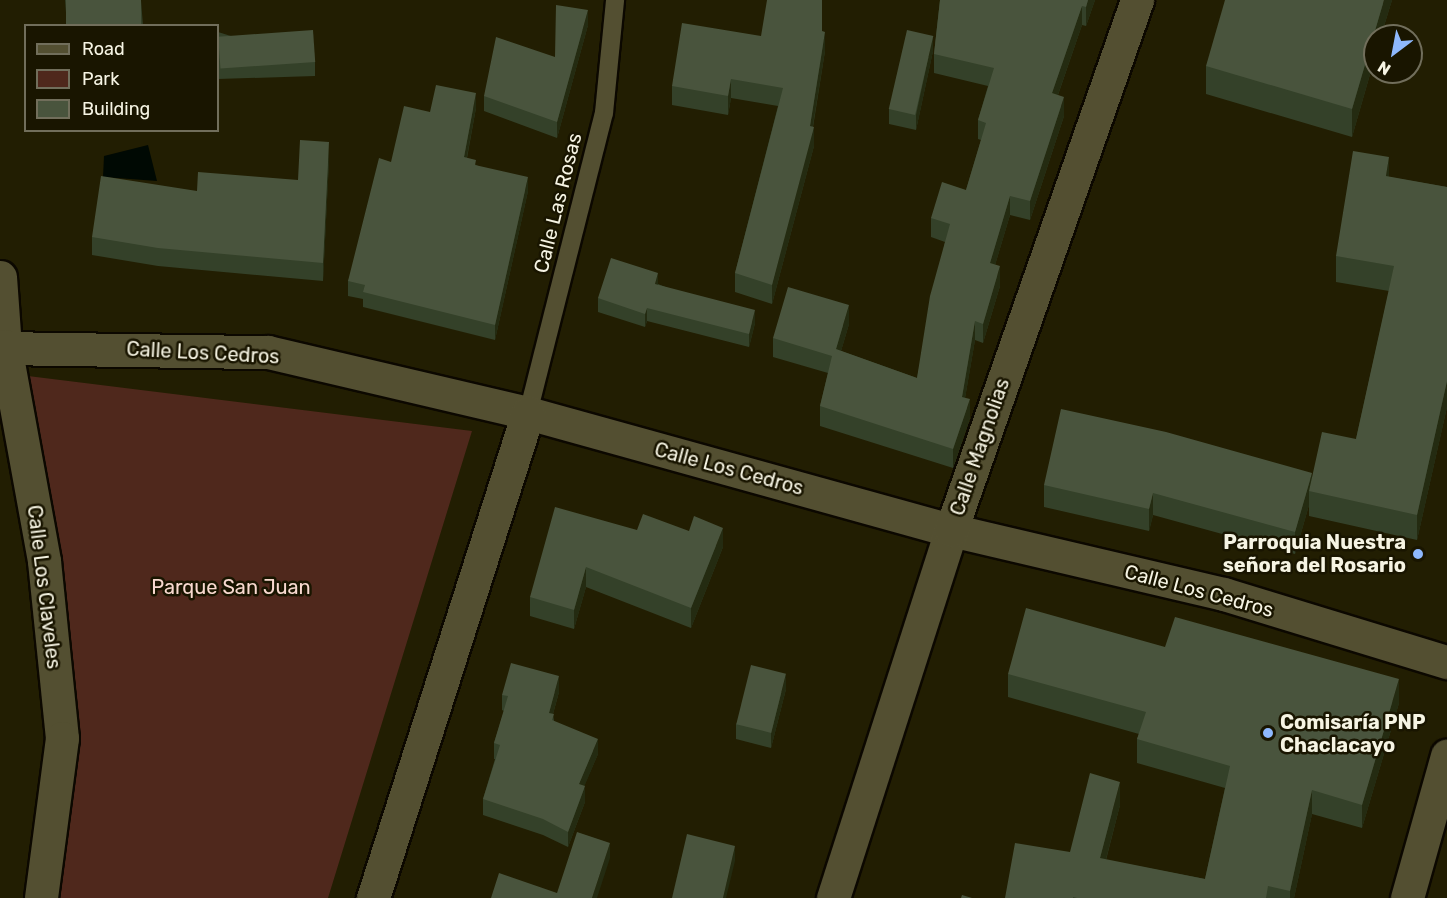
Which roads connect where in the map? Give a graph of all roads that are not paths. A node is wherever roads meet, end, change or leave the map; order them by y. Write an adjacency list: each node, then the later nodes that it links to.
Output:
1 (615, 0): 5 (lane, Calle Las Rosas)
2 (1137, 0): 6 (street, Calle Magnolias)
3 (0, 277): 4 (street, Calle Los Claveles)
4 (3, 347): 5 (street, Calle Los Cedros); 9 (street, Calle Los Claveles)
5 (528, 413): 6 (street, Calle Los Cedros); 10 (street)
6 (951, 530): 7 (street, Calle Los Cedros); 11 (street, Calle Magnolias)
7 (1447, 662)
8 (1447, 756): 12 (street)
9 (41, 898)
10 (372, 898)
11 (832, 898)
12 (1407, 898)

